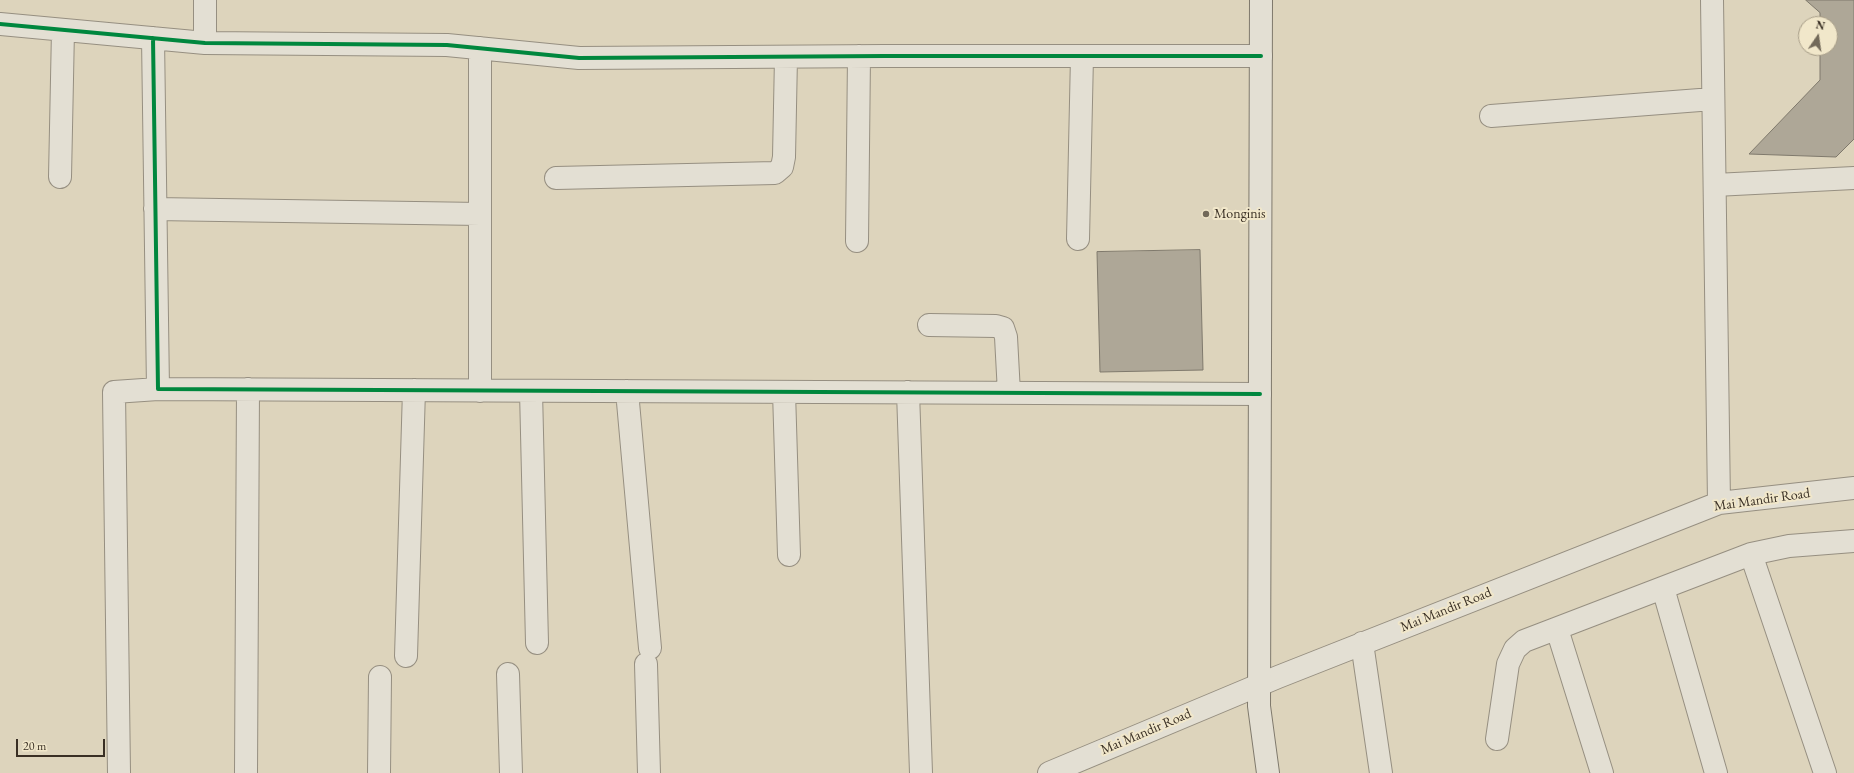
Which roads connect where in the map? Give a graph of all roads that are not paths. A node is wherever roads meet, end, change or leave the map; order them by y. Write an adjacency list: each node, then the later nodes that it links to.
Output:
1 (205, 0): 7 (street)
2 (1261, 0): 12 (street)
3 (1712, 0): 13 (street)
4 (0, 24): 5 (street)
5 (63, 30): 6 (street); 15 (street)
6 (153, 38): 7 (street); 19 (street)
7 (205, 43): 8 (street)
8 (480, 48): 9 (street); 20 (street)
9 (786, 56): 10 (street); 16 (street)
10 (859, 56): 11 (street); 22 (street)
11 (1082, 56): 12 (street); 21 (street)
12 (1261, 56): 33 (street)
13 (1713, 99): 14 (street); 18 (street)
14 (1492, 116)
15 (60, 177)
16 (556, 178)
17 (1854, 178): 18 (street)
18 (1714, 185): 35 (street)
19 (155, 208): 20 (street); 24 (street)
20 (480, 214): 27 (street)
21 (1078, 239)
22 (857, 241)
23 (928, 325): 32 (street)
24 (158, 389): 25 (street); 48 (street)
25 (248, 389): 26 (street); 49 (street)
26 (414, 390): 27 (street); 43 (street)
27 (480, 391): 28 (street)
28 (530, 391): 29 (street); 41 (street)
29 (627, 391): 30 (street); 52 (street)
30 (784, 392): 31 (street); 38 (street)
31 (908, 392): 32 (street); 53 (street)
32 (1009, 393): 33 (street)
33 (1260, 394): 46 (street)
34 (1854, 488): 35 (street, Mai Mandir Road)
35 (1719, 503): 42 (street, Mai Mandir Road)
36 (1854, 541): 37 (street)
37 (1751, 554): 39 (street); 59 (street)
38 (789, 555)
39 (1663, 588): 40 (street); 58 (street)
40 (1557, 629): 47 (street); 57 (street)
41 (537, 643)
42 (1362, 643): 46 (street, Mai Mandir Road); 56 (street)
43 (406, 656)
44 (508, 674): 51 (street)
45 (380, 677): 50 (street)
46 (1260, 684): 54 (street, Mai Mandir Road); 55 (street)
47 (1497, 739)
48 (119, 773)
49 (246, 773)
50 (379, 773)
51 (511, 773)
52 (649, 773)
53 (921, 773)
54 (1049, 773)
55 (1268, 773)
56 (1381, 773)
57 (1602, 773)
58 (1716, 773)
59 (1825, 773)

